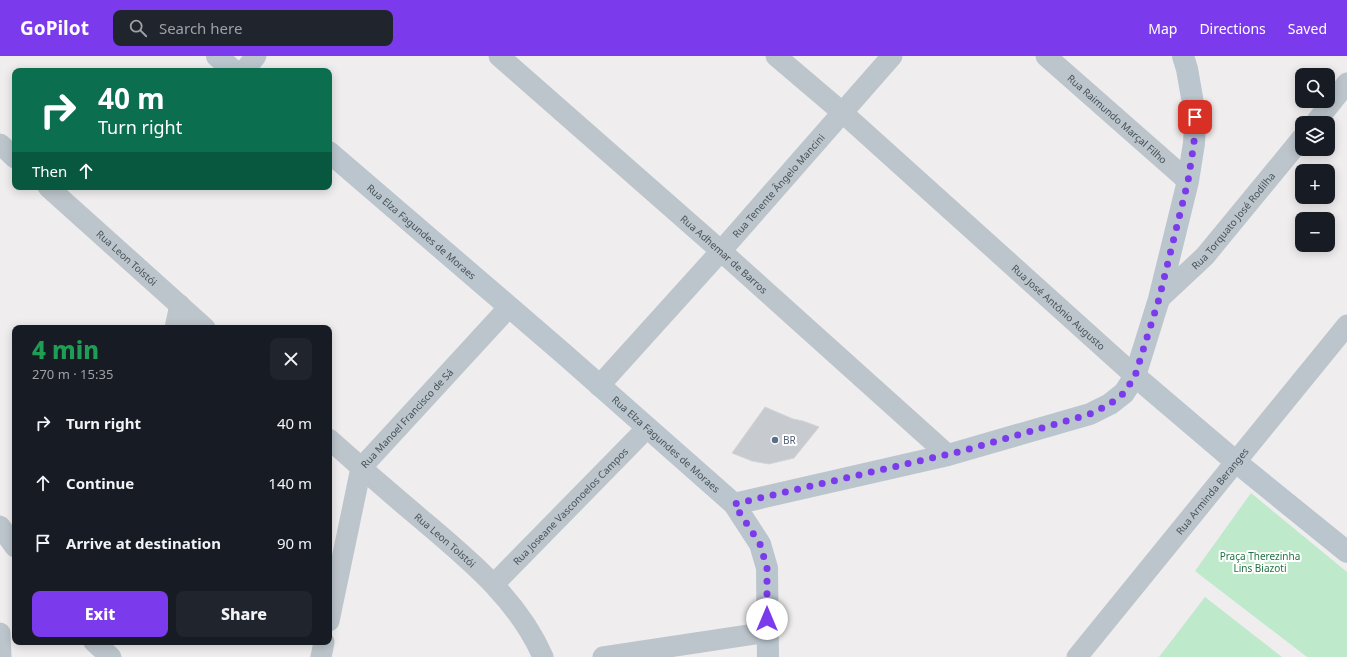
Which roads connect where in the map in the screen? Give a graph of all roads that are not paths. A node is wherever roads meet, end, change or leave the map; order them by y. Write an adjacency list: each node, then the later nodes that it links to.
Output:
1 (217, 56): 8 (street)
2 (256, 56): 9 (street)
3 (499, 56): 19 (street, Rua Adhemar de Barros)
4 (776, 56): 11 (street, Rua José Antônio Augusto)
5 (892, 56): 11 (street, Rua Tenente Ângelo Mancini)
6 (1046, 56): 17 (street, Rua Raimundo Marçal Filho)
7 (1183, 56): 17 (street)
8 (231, 68)
9 (246, 68)
10 (1347, 83): 12 (street)
11 (843, 113): 19 (street, Rua Tenente Ângelo Mancini); 26 (street, Rua José Antônio Augusto)
12 (1321, 116)
13 (0, 144): 15 (street)
14 (1295, 147): 20 (street, Rua Torquato José Rodilha)
15 (12, 155)
16 (332, 155): 22 (street, Rua Elza Fagundes de Moraes)
17 (1188, 181): 20 (street)
18 (51, 190): 21 (street, Rua Leon Tolstói)
19 (721, 251): 27 (street, Rua Tenente Ângelo Mancini); 30 (street, Rua Adhemar de Barros)
20 (1159, 299): 26 (street)
21 (180, 305): 23 (street); 24 (street, Rua Leon Tolstói)
22 (509, 307): 27 (street, Rua Elza Fagundes de Moraes); 32 (street, Rua Manoel Francisco de Sá)
23 (176, 325)
24 (202, 325)
25 (1347, 325): 31 (street, Rua Arminda Beranges)
26 (1135, 376): 30 (street); 31 (street, Rua José Antônio Augusto)
27 (599, 386): 28 (street, Rua Elza Fagundes de Moraes)
28 (647, 428): 33 (street, Rua Elza Fagundes de Moraes); 37 (street, Rua Joseane Vasconoelos Campos)
29 (332, 442): 32 (street, Rua Leon Tolstói)
30 (948, 455): 33 (street)
31 (1236, 462): 36 (street, Rua José Antônio Augusto); 47 (street, Rua Arminda Beranges)
32 (361, 468): 37 (street, Rua Leon Tolstói); 38 (street, Rua Manoel Francisco de Sá)
33 (734, 504): 39 (street, Rua Elza Fagundes de Moraes)
34 (0, 526): 35 (street)
35 (12, 543)
36 (1347, 552)
37 (494, 584): 44 (street, Rua Leon Tolstói)
38 (332, 607)
39 (768, 632): 45 (street); 46 (street, Rua Elza Fagundes de Moraes)
40 (0, 633): 42 (street)
41 (323, 645): 43 (street)
42 (1, 657)
43 (321, 657)
44 (543, 657)
45 (603, 657)
46 (768, 657)
47 (1077, 657)

